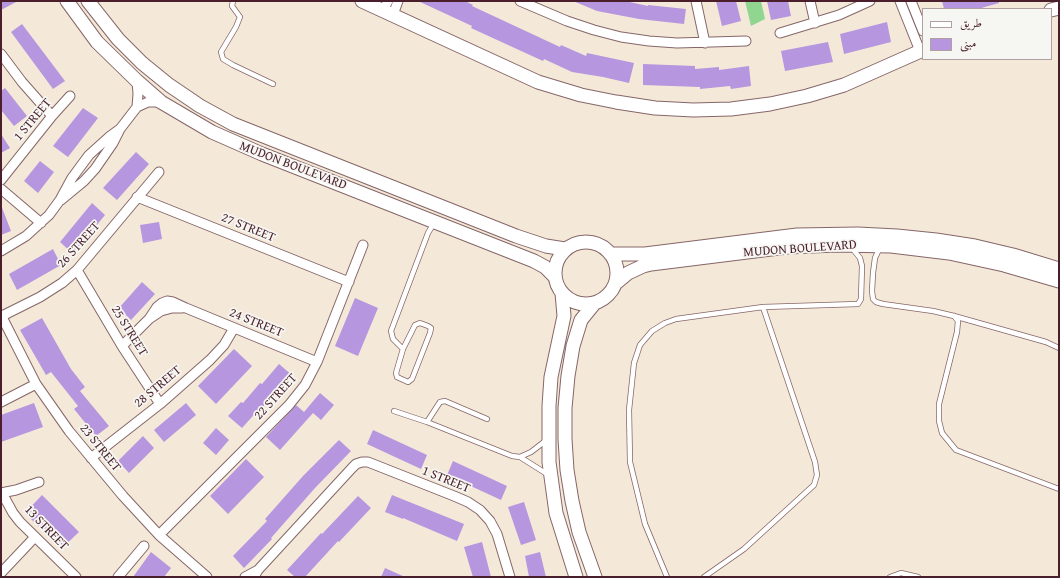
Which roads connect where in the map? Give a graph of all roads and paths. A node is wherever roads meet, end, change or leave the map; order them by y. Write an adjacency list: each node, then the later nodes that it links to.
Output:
1 (67, 1): 20 (street, MUDON BOULEVARD)
2 (88, 1): 39 (street, MUDON BOULEVARD)
3 (233, 1): 21 (lane)
4 (362, 1): 12 (street)
5 (398, 1): 12 (street)
6 (520, 1): 17 (street)
7 (696, 1): 17 (street)
8 (810, 1): 13 (street)
9 (870, 1): 13 (street)
10 (900, 1): 18 (street)
11 (911, 1): 14 (street)
12 (388, 9): 18 (street)
13 (815, 23): 15 (street)
14 (922, 28)
15 (780, 33)
16 (746, 41): 17 (street)
17 (705, 43)
18 (922, 50)
19 (1, 54): 25 (street)
20 (137, 81): 23 (street, MUDON BOULEVARD); 24 (street)
21 (273, 84)
22 (70, 96): 25 (street, 1 STREET)
23 (161, 102): 24 (street); 34 (street, MUDON BOULEVARD)
24 (137, 107): 26 (street)
25 (52, 116): 30 (street, 1 STREET)
26 (120, 129): 27 (street); 29 (street)
27 (79, 168): 29 (street); 33 (street)
28 (159, 172): 32 (street, 26 STREET)
29 (89, 176): 33 (street)
30 (1, 180)
31 (1, 189): 35 (street)
32 (137, 197): 43 (street, 26 STREET); 46 (street, 27 STREET)
33 (60, 200): 35 (street)
34 (435, 221): 44 (street, MUDON BOULEVARD); 56 (lane)
35 (41, 223): 40 (street)
36 (363, 245): 46 (street, 22 STREET)
37 (848, 245): 38 (street, MUDON BOULEVARD); 47 (street, MUDON BOULEVARD); 50 (lane)
38 (880, 246): 45 (street, MUDON BOULEVARD); 52 (lane)
39 (565, 249): 41 (street); 44 (street)
40 (1, 251)
41 (611, 254): 42 (street, MUDON BOULEVARD); 47 (street)
42 (1059, 269)
43 (77, 270): 51 (street, 26 STREET); 54 (street, 25 STREET)
44 (555, 276): 48 (street)
45 (1059, 281)
46 (349, 282): 57 (street, 22 STREET)
47 (616, 283): 49 (street)
48 (562, 293): 49 (street); 64 (street)
49 (594, 304): 82 (street)
50 (763, 307): 83 (lane); 84 (lane)
51 (1, 316): 58 (street, 23 STREET)
52 (954, 316): 55 (lane); 69 (lane)
53 (234, 328): 54 (street, 24 STREET); 57 (street, 24 STREET); 60 (street, 28 STREET)
54 (122, 346): 60 (street, 25 STREET)
55 (1059, 348)
56 (403, 349): 56 (lane)
57 (317, 362): 71 (street, 22 STREET)
58 (36, 384): 59 (street); 66 (street, 23 STREET)
59 (1, 402)
60 (160, 404): 66 (street, 28 STREET)
61 (394, 411): 63 (lane)
62 (487, 419): 63 (lane)
63 (427, 422): 65 (lane)
64 (548, 434): 65 (lane); 67 (street)
65 (520, 457): 67 (lane)
66 (91, 458): 71 (street, 23 STREET)
67 (550, 476): 81 (street)
68 (39, 482): 70 (street, 13 STREET)
69 (1059, 489)
70 (1, 493): 72 (street, 13 STREET)
71 (159, 534): 78 (street, 23 STREET)
72 (34, 538): 74 (street); 76 (street, 13 STREET)
73 (144, 546): 77 (street)
74 (1, 573)
75 (256, 574): 79 (street); 80 (street, 1 STREET)
76 (76, 577)
77 (118, 577)
78 (208, 577)
79 (244, 577)
80 (510, 577)
81 (576, 577)
82 (595, 577)
83 (667, 577)
84 (704, 577)
85 (890, 577): 86 (lane)
86 (918, 577)

